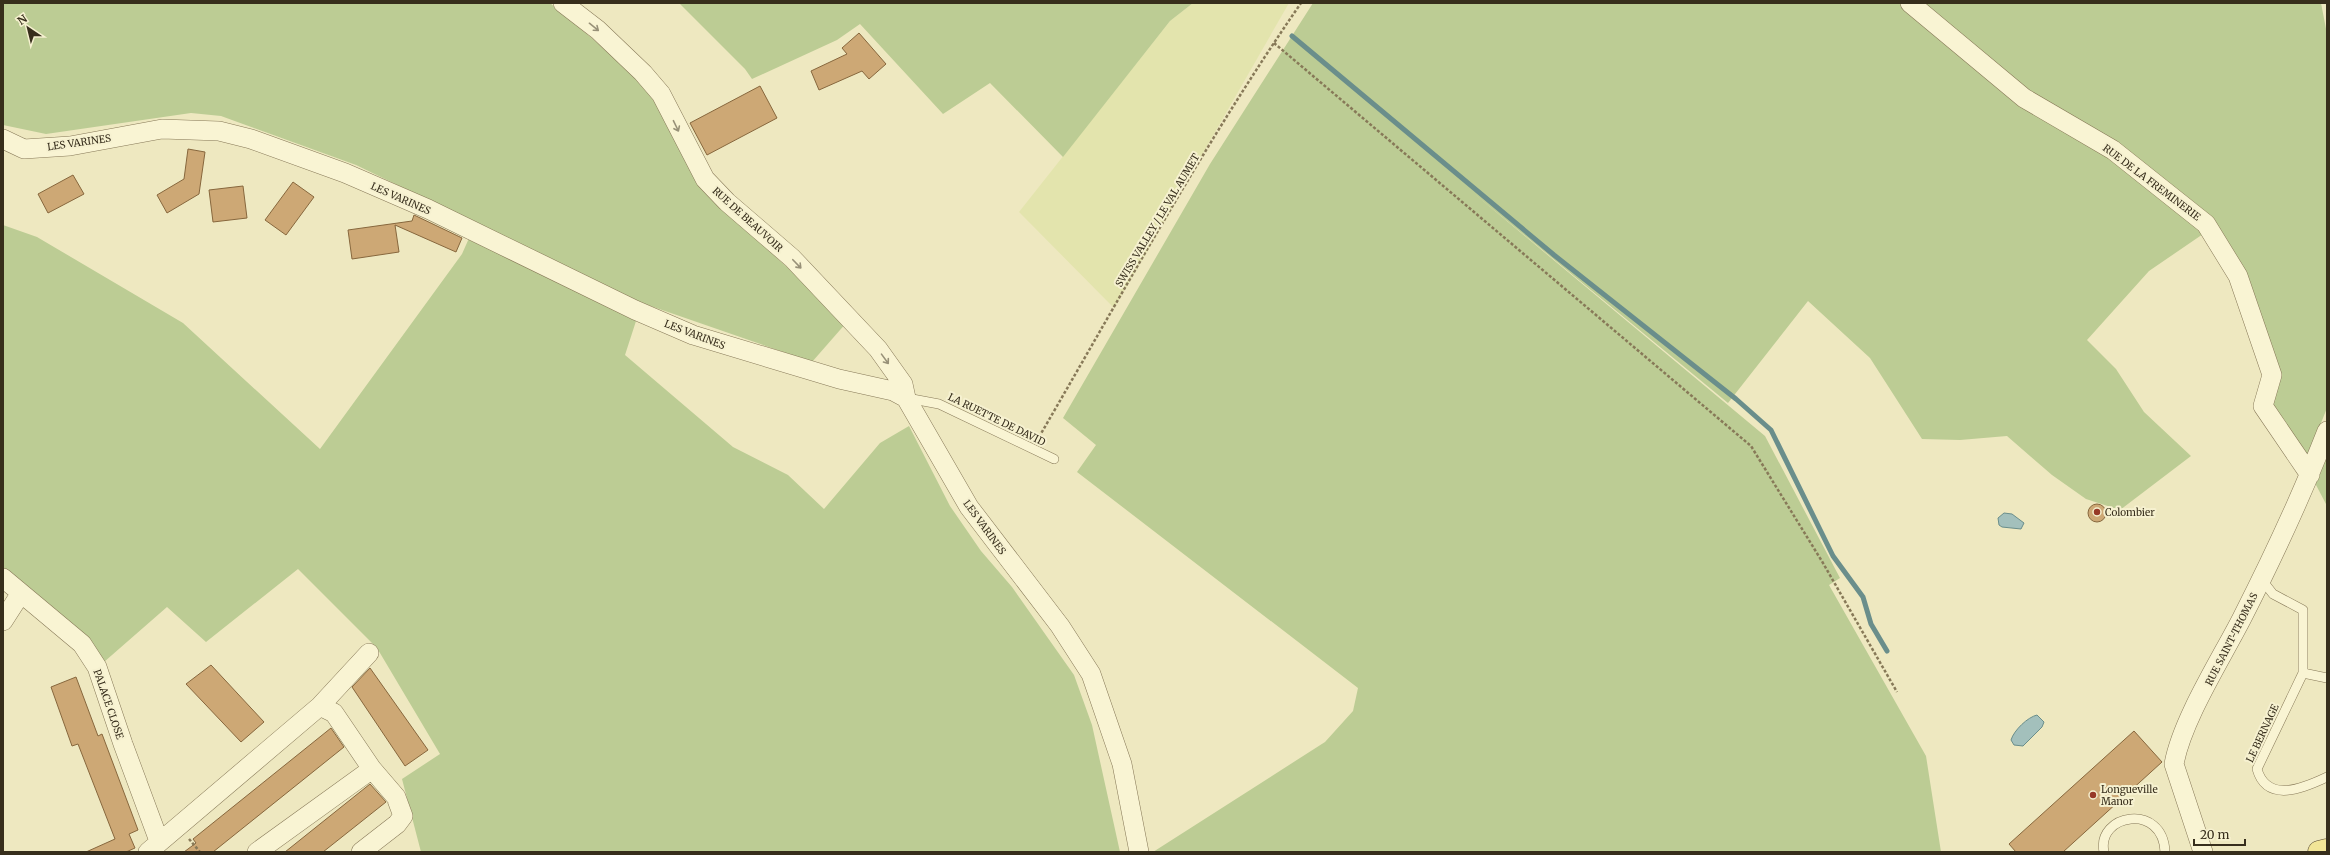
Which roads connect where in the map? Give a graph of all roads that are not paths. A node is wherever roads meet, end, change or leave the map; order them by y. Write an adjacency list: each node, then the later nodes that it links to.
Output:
1 (563, 3): 4 (street, RUE DE BEAUVOIR, one-way to 4)
2 (1910, 3): 7 (street, RUE DE LA FREMINERIE)
3 (3, 139): 4 (street, LES VARINES)
4 (906, 398): 6 (lane, LA RUETTE DE DAVID); 22 (street, LES VARINES)
5 (2327, 431): 7 (street, RUE SAINT-THOMAS)
6 (1054, 459)
7 (2310, 475): 9 (street, RUE SAINT-THOMAS)
8 (3, 578): 10 (street, PALACE CLOSE)
9 (2262, 580): 13 (lane, LE BERNAGE); 25 (street, RUE SAINT-THOMAS)
10 (21, 593): 11 (street); 18 (street, PALACE CLOSE)
11 (3, 621)
12 (369, 653): 15 (street, PALACE CLOSE)
13 (2303, 673): 14 (lane); 17 (lane, LE BERNAGE)
14 (2327, 678)
15 (320, 706): 16 (street); 18 (street, PALACE CLOSE)
16 (372, 769): 20 (street); 21 (street)
17 (2327, 777)
18 (154, 847)
19 (2327, 850): 26 (main road)
20 (257, 852)
21 (361, 852)
22 (1139, 852)
23 (2104, 852): 24 (lane)
24 (2165, 852)
25 (2203, 852)
26 (2319, 852)

